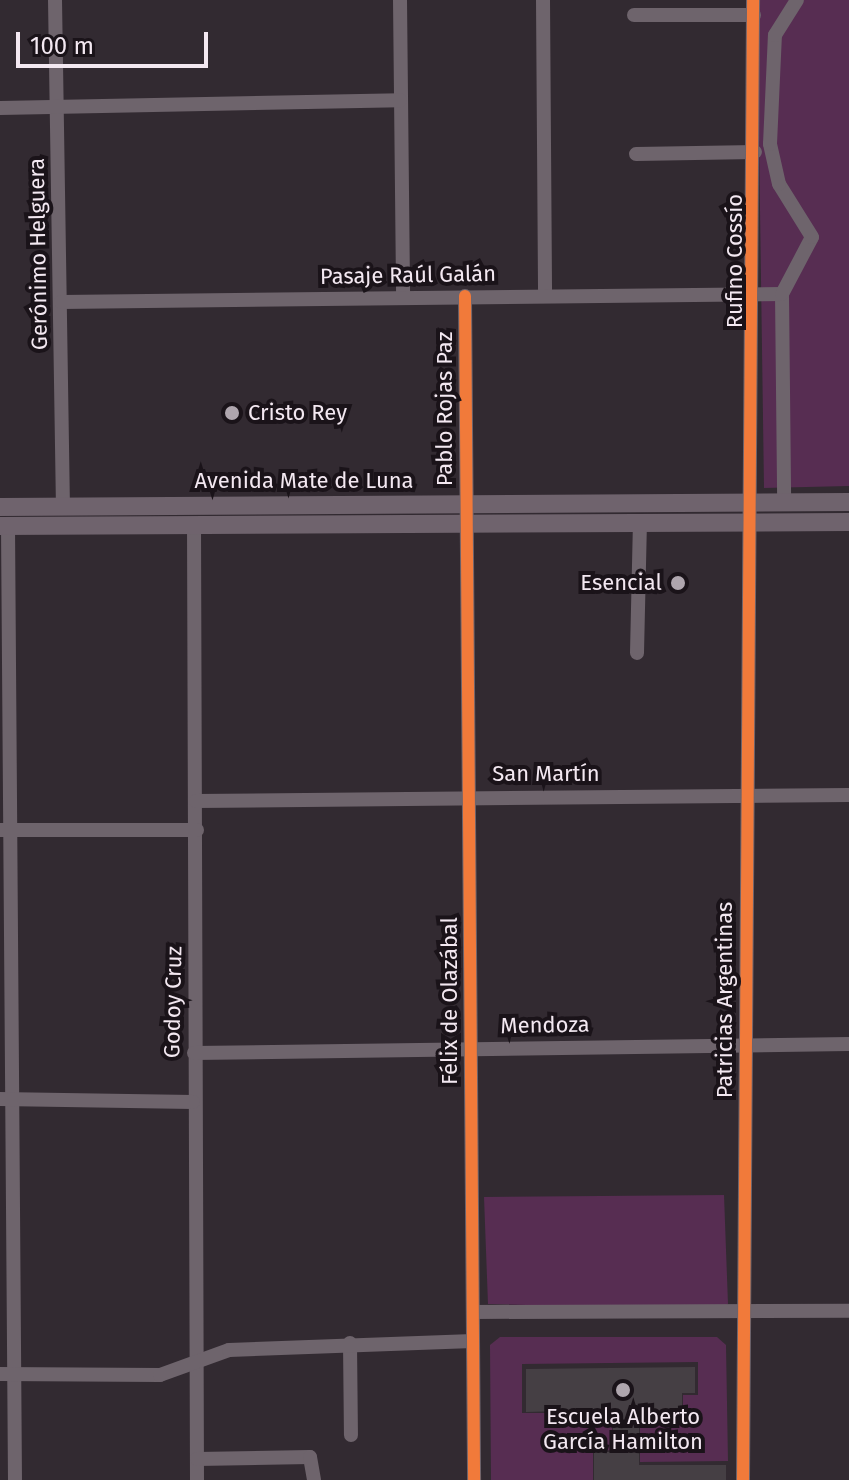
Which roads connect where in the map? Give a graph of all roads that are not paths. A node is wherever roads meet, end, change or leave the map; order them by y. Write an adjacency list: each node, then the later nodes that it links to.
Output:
1 (55, 0): 8 (street, Gerónimo Helguera)
2 (400, 0): 7 (street)
3 (543, 0): 13 (street)
4 (797, 0): 12 (street)
5 (754, 8): 6 (street); 10 (street, Rufino Cossío)
6 (634, 15)
7 (400, 100): 8 (street); 14 (street)
8 (58, 107): 9 (street); 17 (street, Gerónimo Helguera)
9 (0, 108)
10 (755, 152): 11 (street); 16 (street, Rufino Cossío)
11 (636, 154)
12 (782, 294): 16 (street, Pasaje Raúl Galán); 19 (street)
13 (545, 295): 15 (street, Pasaje Raúl Galán); 16 (street, Pasaje Raúl Galán)
14 (403, 296): 15 (street, Pasaje Raúl Galán); 17 (street, Pasaje Raúl Galán)
15 (465, 296): 23 (street, Pablo Rojas Paz)
16 (754, 299): 18 (street, Rufino Cossío)
17 (61, 302): 22 (street, Gerónimo Helguera)
18 (747, 501): 19 (main road, Avenida Mate de Luna); 23 (main road, Avenida Mate de Luna); 24 (street, Rufino Cossío)
19 (784, 502): 20 (main road, Avenida Mate de Luna)
20 (849, 502)
21 (0, 507): 22 (main road, Avenida Mate de Luna)
22 (63, 507): 23 (main road, Avenida Mate de Luna)
23 (465, 513): 25 (main road, Avenida Mate de Luna); 27 (main road, Avenida Mate de Luna); 31 (street, Félix de Olazábal)
24 (745, 521): 25 (main road, Avenida Mate de Luna); 26 (main road, Avenida Mate de Luna); 32 (street, Patricias Argentinas)
25 (640, 522): 29 (street)
26 (849, 522)
27 (194, 524): 28 (main road, Avenida Mate de Luna); 33 (street, Godoy Cruz)
28 (4, 526): 34 (street)
29 (637, 653)
30 (849, 795): 32 (street, San Martín)
31 (469, 796): 32 (street, San Martín); 33 (street, San Martín); 38 (street, Félix de Olazábal)
32 (747, 796): 37 (street, Patricias Argentinas)
33 (196, 801): 35 (street, Godoy Cruz)
34 (6, 830): 35 (street); 40 (street)
35 (197, 830): 39 (street, Godoy Cruz)
36 (849, 1044): 37 (street, Mendoza)
37 (744, 1045): 38 (street, Mendoza); 45 (street, Patricias Argentinas)
38 (469, 1048): 39 (street, Mendoza); 44 (street, Félix de Olazábal)
39 (194, 1053): 41 (street, Godoy Cruz)
40 (7, 1099): 41 (street); 42 (street)
41 (193, 1102): 48 (street, Godoy Cruz)
42 (6, 1161): 49 (street)
43 (849, 1311): 45 (street)
44 (473, 1312): 45 (street); 46 (street, Félix de Olazábal)
45 (744, 1314): 56 (street, Patricias Argentinas)
46 (473, 1341): 47 (street); 55 (street, Félix de Olazábal)
47 (350, 1343): 48 (street); 50 (street)
48 (196, 1364): 49 (street); 51 (street, Godoy Cruz)
49 (6, 1374): 52 (street)
50 (351, 1435)
51 (197, 1459): 53 (street, Godoy Cruz); 54 (street)
52 (15, 1480)
53 (197, 1480)
54 (314, 1480)
55 (474, 1480)
56 (743, 1480)

